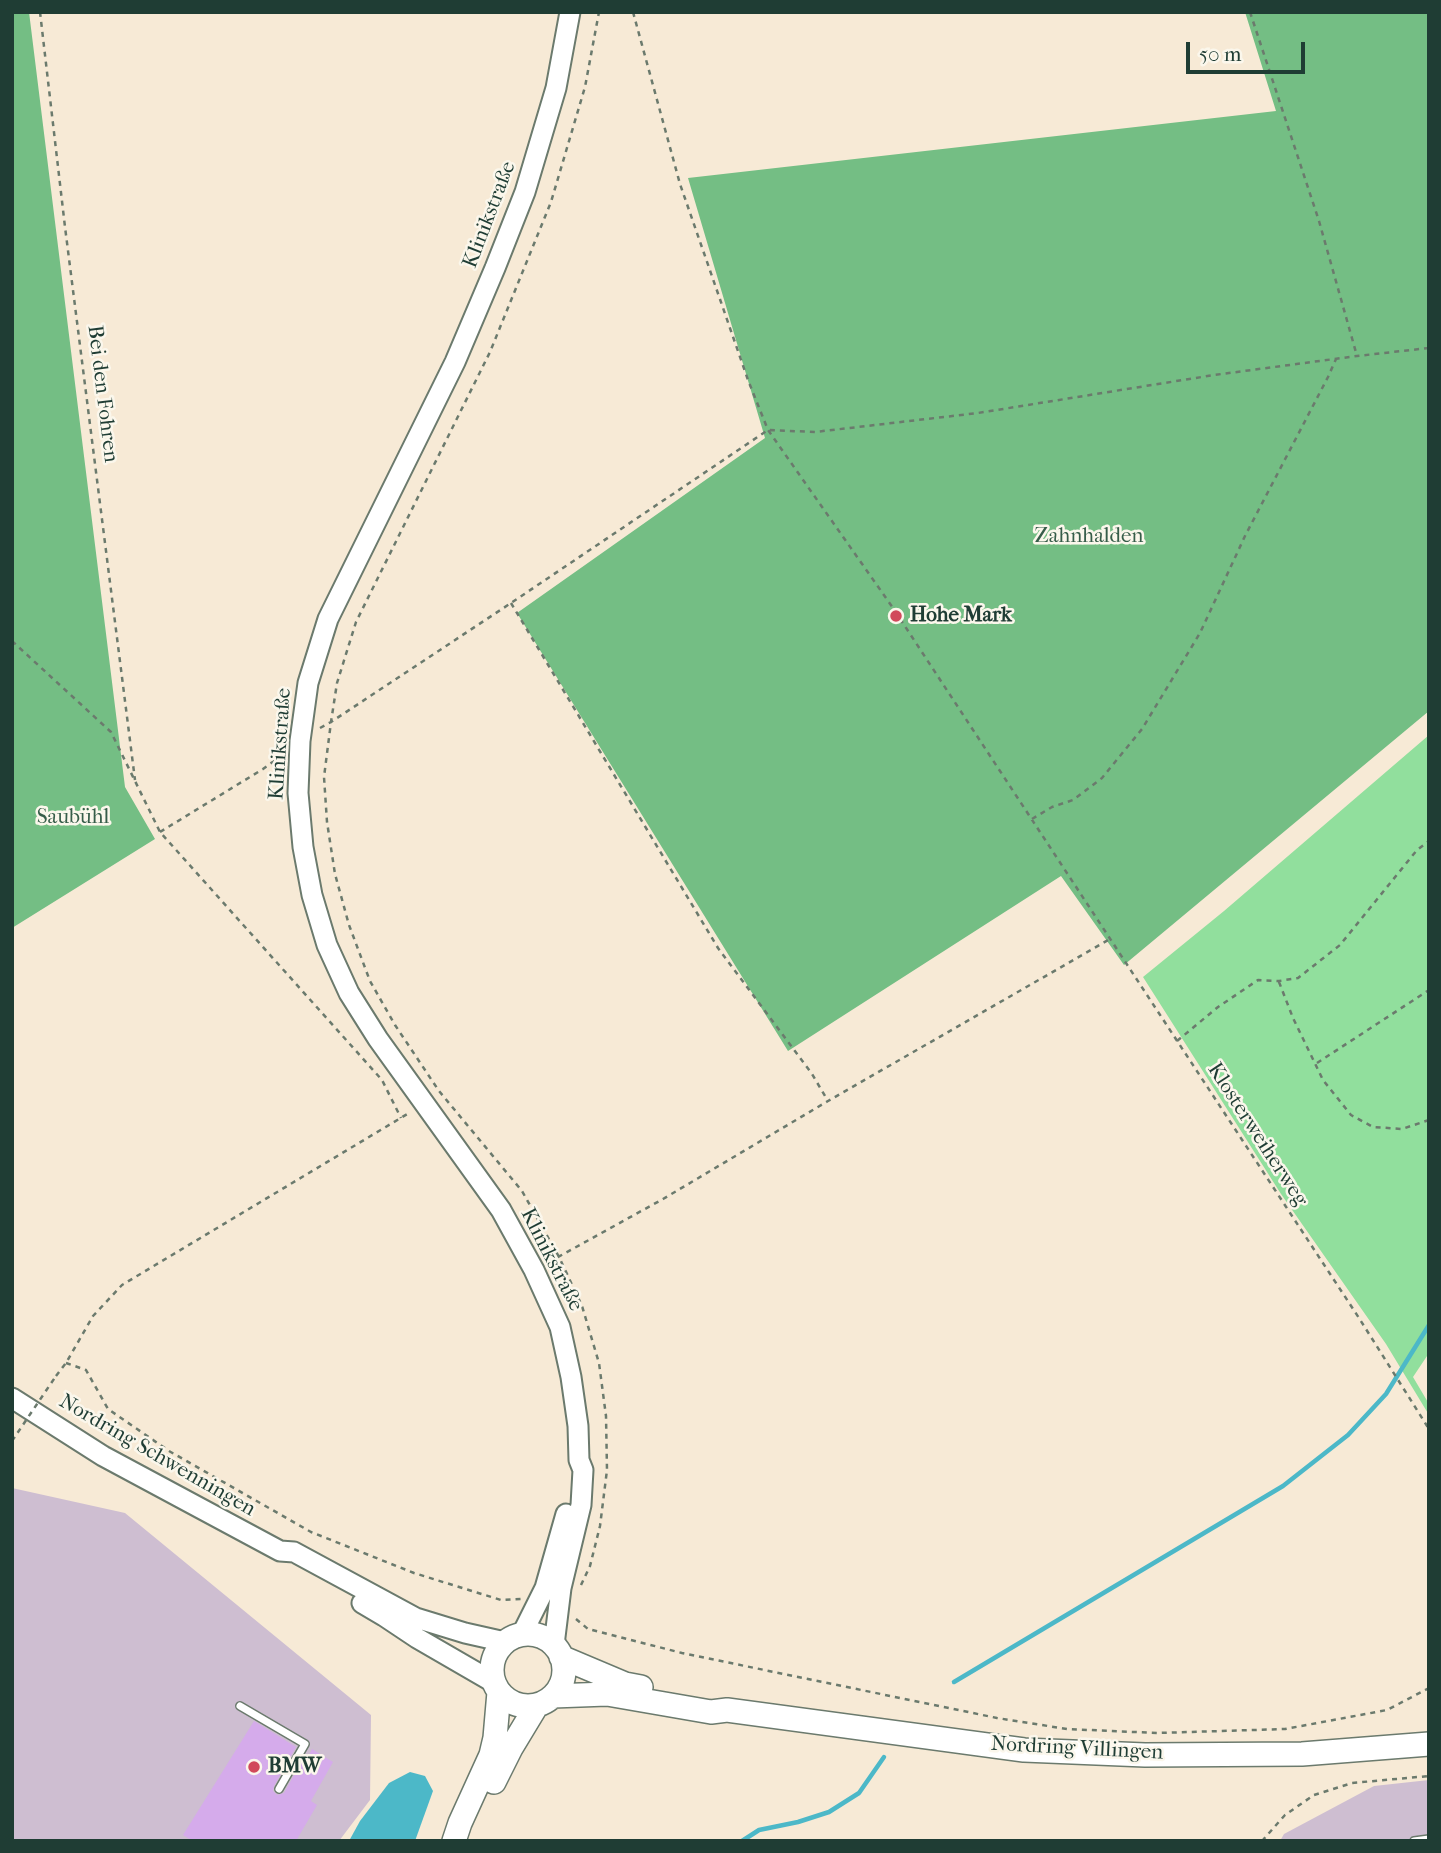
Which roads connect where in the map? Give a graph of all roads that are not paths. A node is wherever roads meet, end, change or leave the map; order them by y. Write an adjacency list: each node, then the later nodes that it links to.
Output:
1 (570, 12): 3 (street, Klinikstraße)
2 (12, 1398): 4 (street, Nordring Schwenningen)
3 (579, 1460): 5 (street, Klinikstraße); 6 (street, Klinikstraße)
4 (280, 1551): 5 (street, Nordring Schwenningen); 7 (street, Nordring Schwenningen)
5 (514, 1638): 6 (main road); 7 (main road)
6 (558, 1651): 8 (main road); 10 (main road, Nordring Villingen)
7 (496, 1687): 8 (main road); 13 (main road)
8 (545, 1700): 10 (main road, Nordring Villingen); 13 (main road)
9 (240, 1706): 12 (lane)
10 (727, 1710): 11 (main road, Nordring Villingen)
11 (1429, 1744)
12 (279, 1789)
13 (456, 1838)
14 (1429, 1839): 15 (lane)
15 (1414, 1841)

